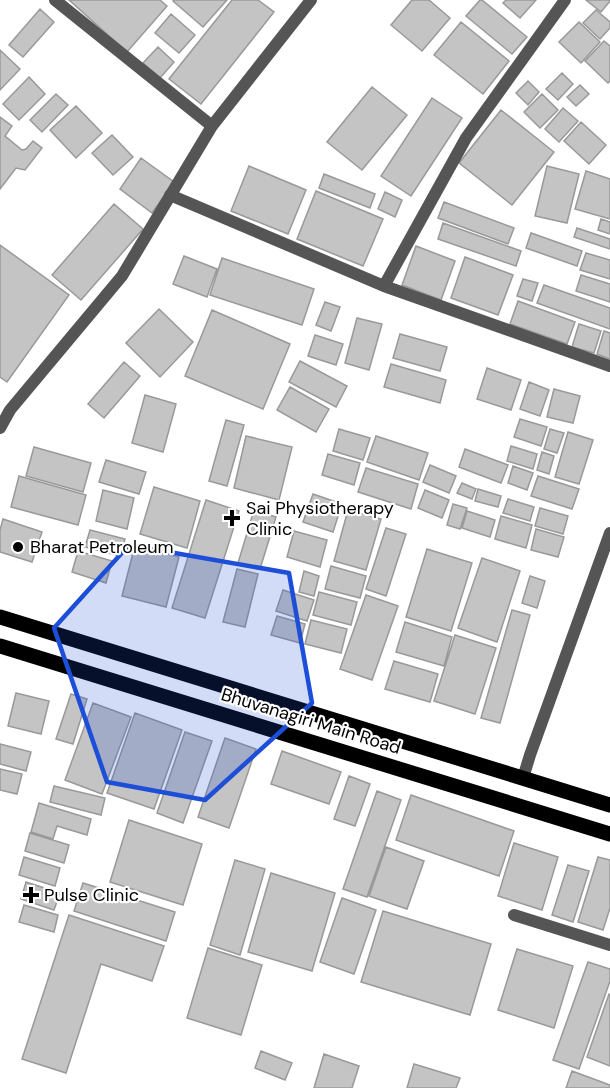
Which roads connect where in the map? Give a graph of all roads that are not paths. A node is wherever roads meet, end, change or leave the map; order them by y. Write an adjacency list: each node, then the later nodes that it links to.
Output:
1 (55, 0): 4 (street)
2 (311, 0): 4 (street)
3 (565, 0): 6 (street)
4 (212, 126): 5 (street)
5 (171, 195): 6 (street); 8 (street)
6 (384, 286): 7 (street)
7 (610, 366)
8 (0, 428)
9 (610, 533): 12 (street)
10 (0, 617): 12 (main road, Bhuvanagiri Main Road)
11 (0, 646): 14 (main road, Bhuvanagiri Main Road)
12 (523, 778): 13 (main road, Bhuvanagiri Main Road)
13 (610, 805)
14 (610, 834)
15 (514, 915): 16 (street)
16 (610, 945)

